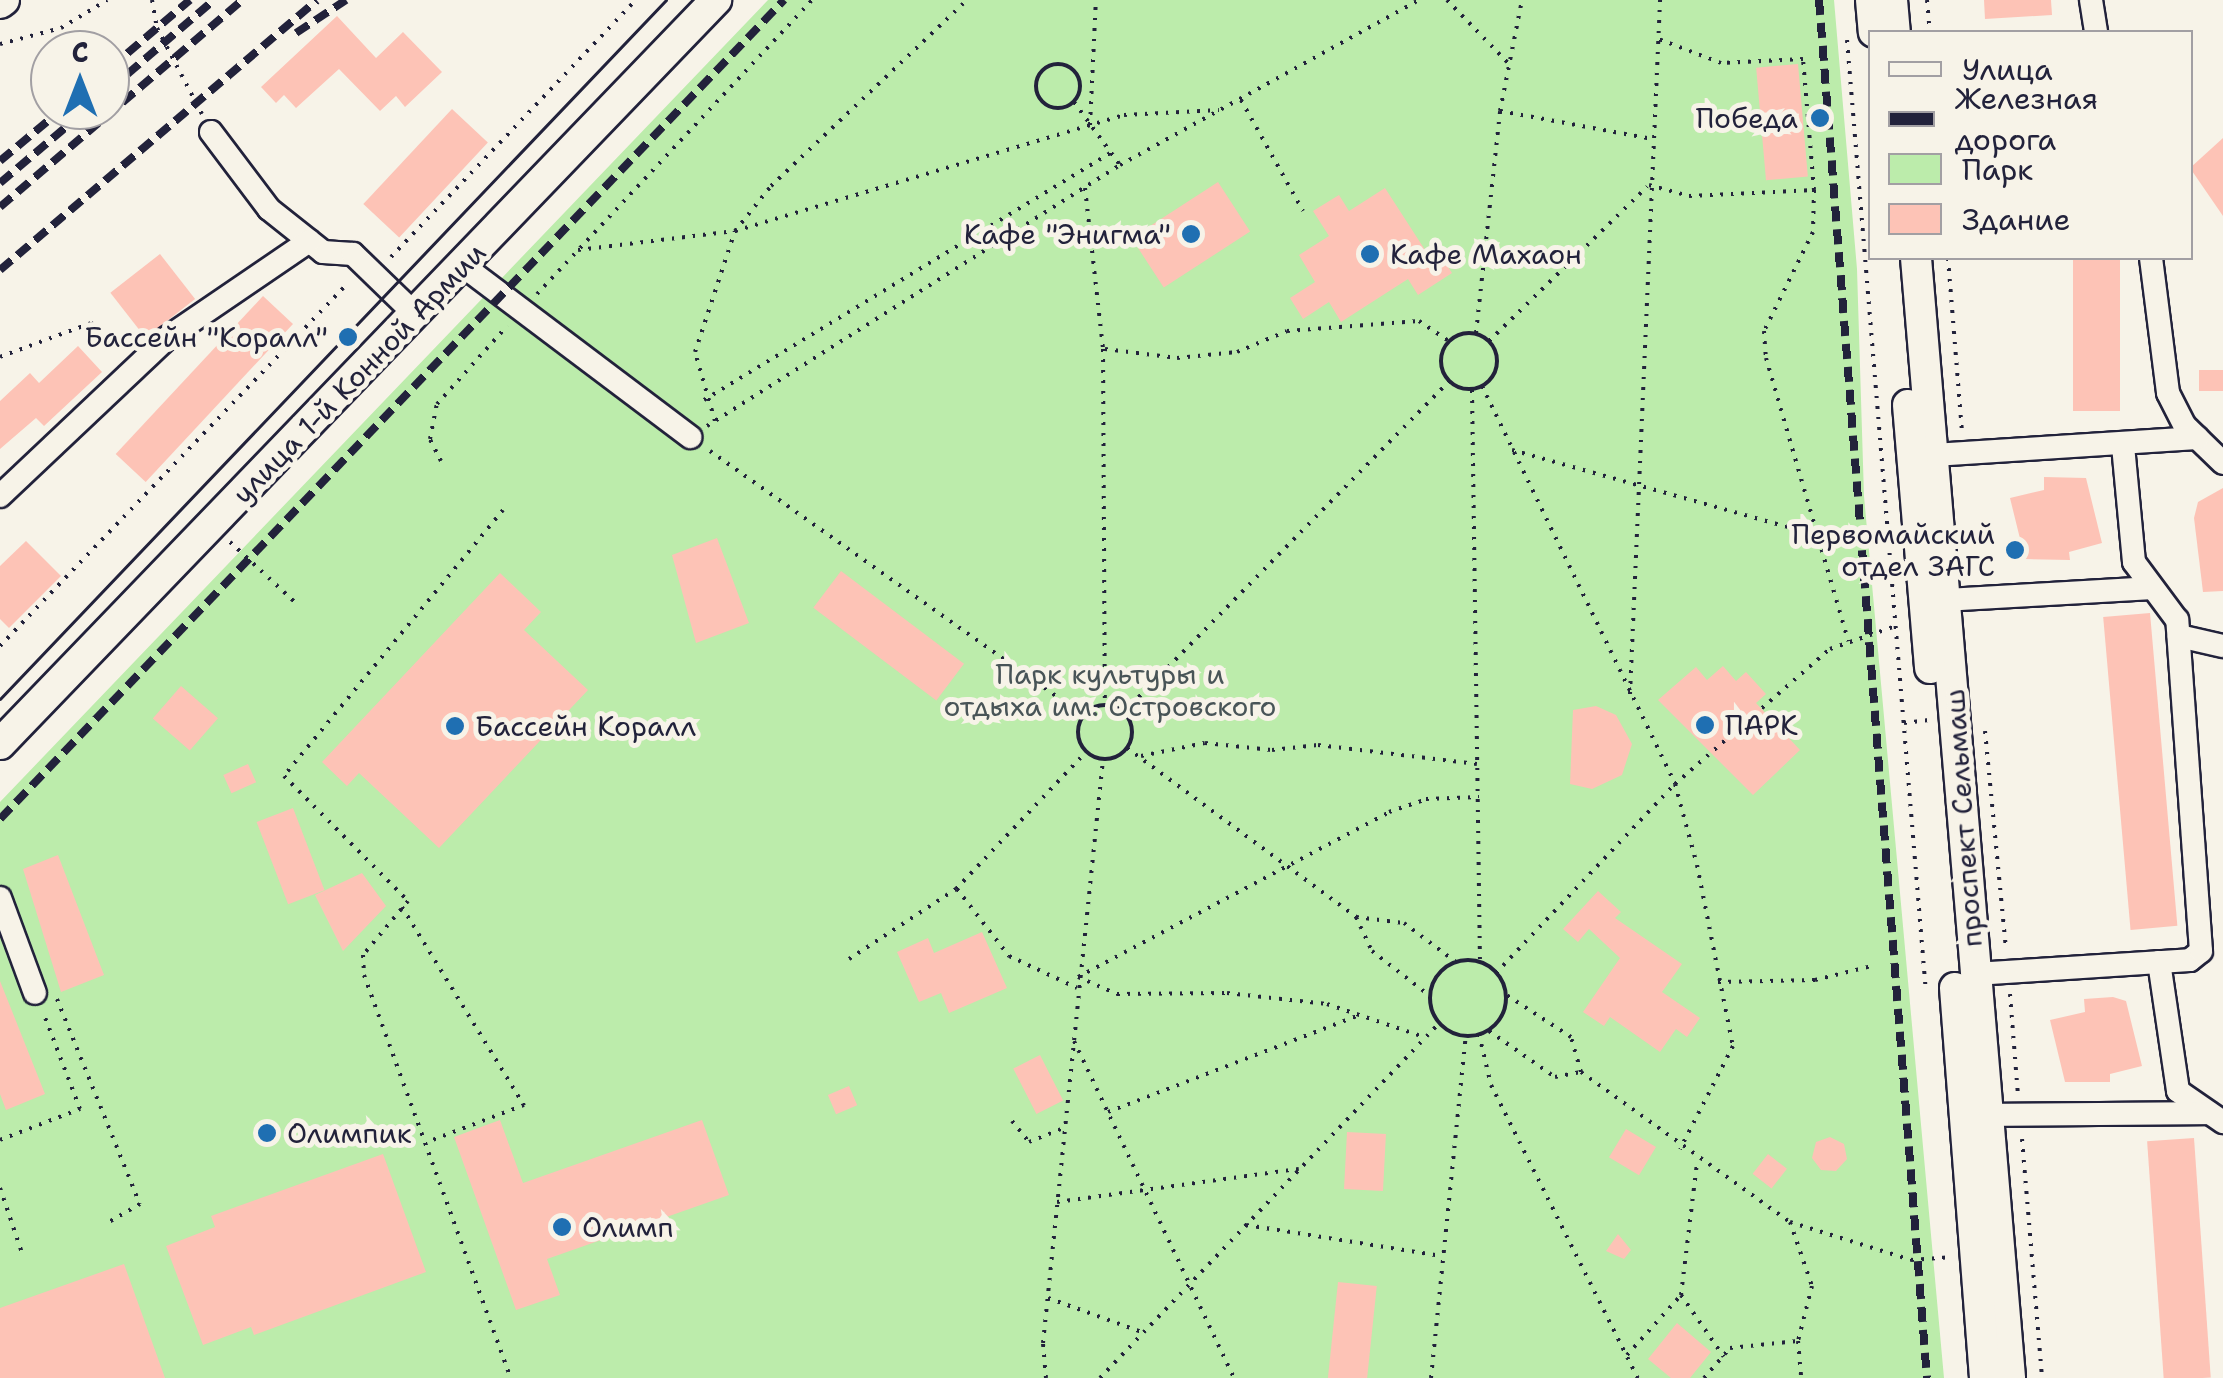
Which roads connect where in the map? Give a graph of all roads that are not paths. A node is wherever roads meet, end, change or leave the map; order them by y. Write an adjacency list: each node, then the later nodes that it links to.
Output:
1 (716, 0): 13 (main road, улица 1-й Конной Армии)
2 (1870, 0): 5 (main road)
3 (1892, 0): 6 (main road)
4 (2091, 0): 7 (lane)
5 (1874, 30)
6 (1895, 30)
7 (2096, 30)
8 (211, 132): 9 (lane)
9 (309, 241): 14 (lane); 20 (lane)
10 (1895, 260): 32 (main road, проспект Сельмаш)
11 (1916, 260): 18 (main road, проспект Сельмаш)
12 (2151, 260): 16 (lane)
13 (462, 265): 14 (main road, улица 1-й Конной Армии); 15 (lane)
14 (416, 314): 25 (main road, улица 1-й Конной Армии)
15 (690, 437)
16 (2197, 438): 17 (lane); 19 (lane)
17 (2123, 444): 18 (lane); 21 (lane)
18 (1948, 454): 22 (main road, проспект Сельмаш)
19 (2223, 463)
20 (0, 496)
21 (2151, 588): 22 (lane); 23 (lane)
22 (1945, 600): 28 (main road, проспект Сельмаш)
23 (2179, 636): 24 (lane); 27 (lane)
24 (2223, 646)
25 (0, 744)
26 (0, 898): 29 (lane)
27 (2159, 962): 28 (lane); 31 (lane)
28 (1975, 974): 30 (main road, проспект Сельмаш)
29 (36, 993)
30 (1989, 1116): 31 (lane); 33 (main road, проспект Сельмаш)
31 (2216, 1118)
32 (1985, 1378)
33 (2010, 1378)

